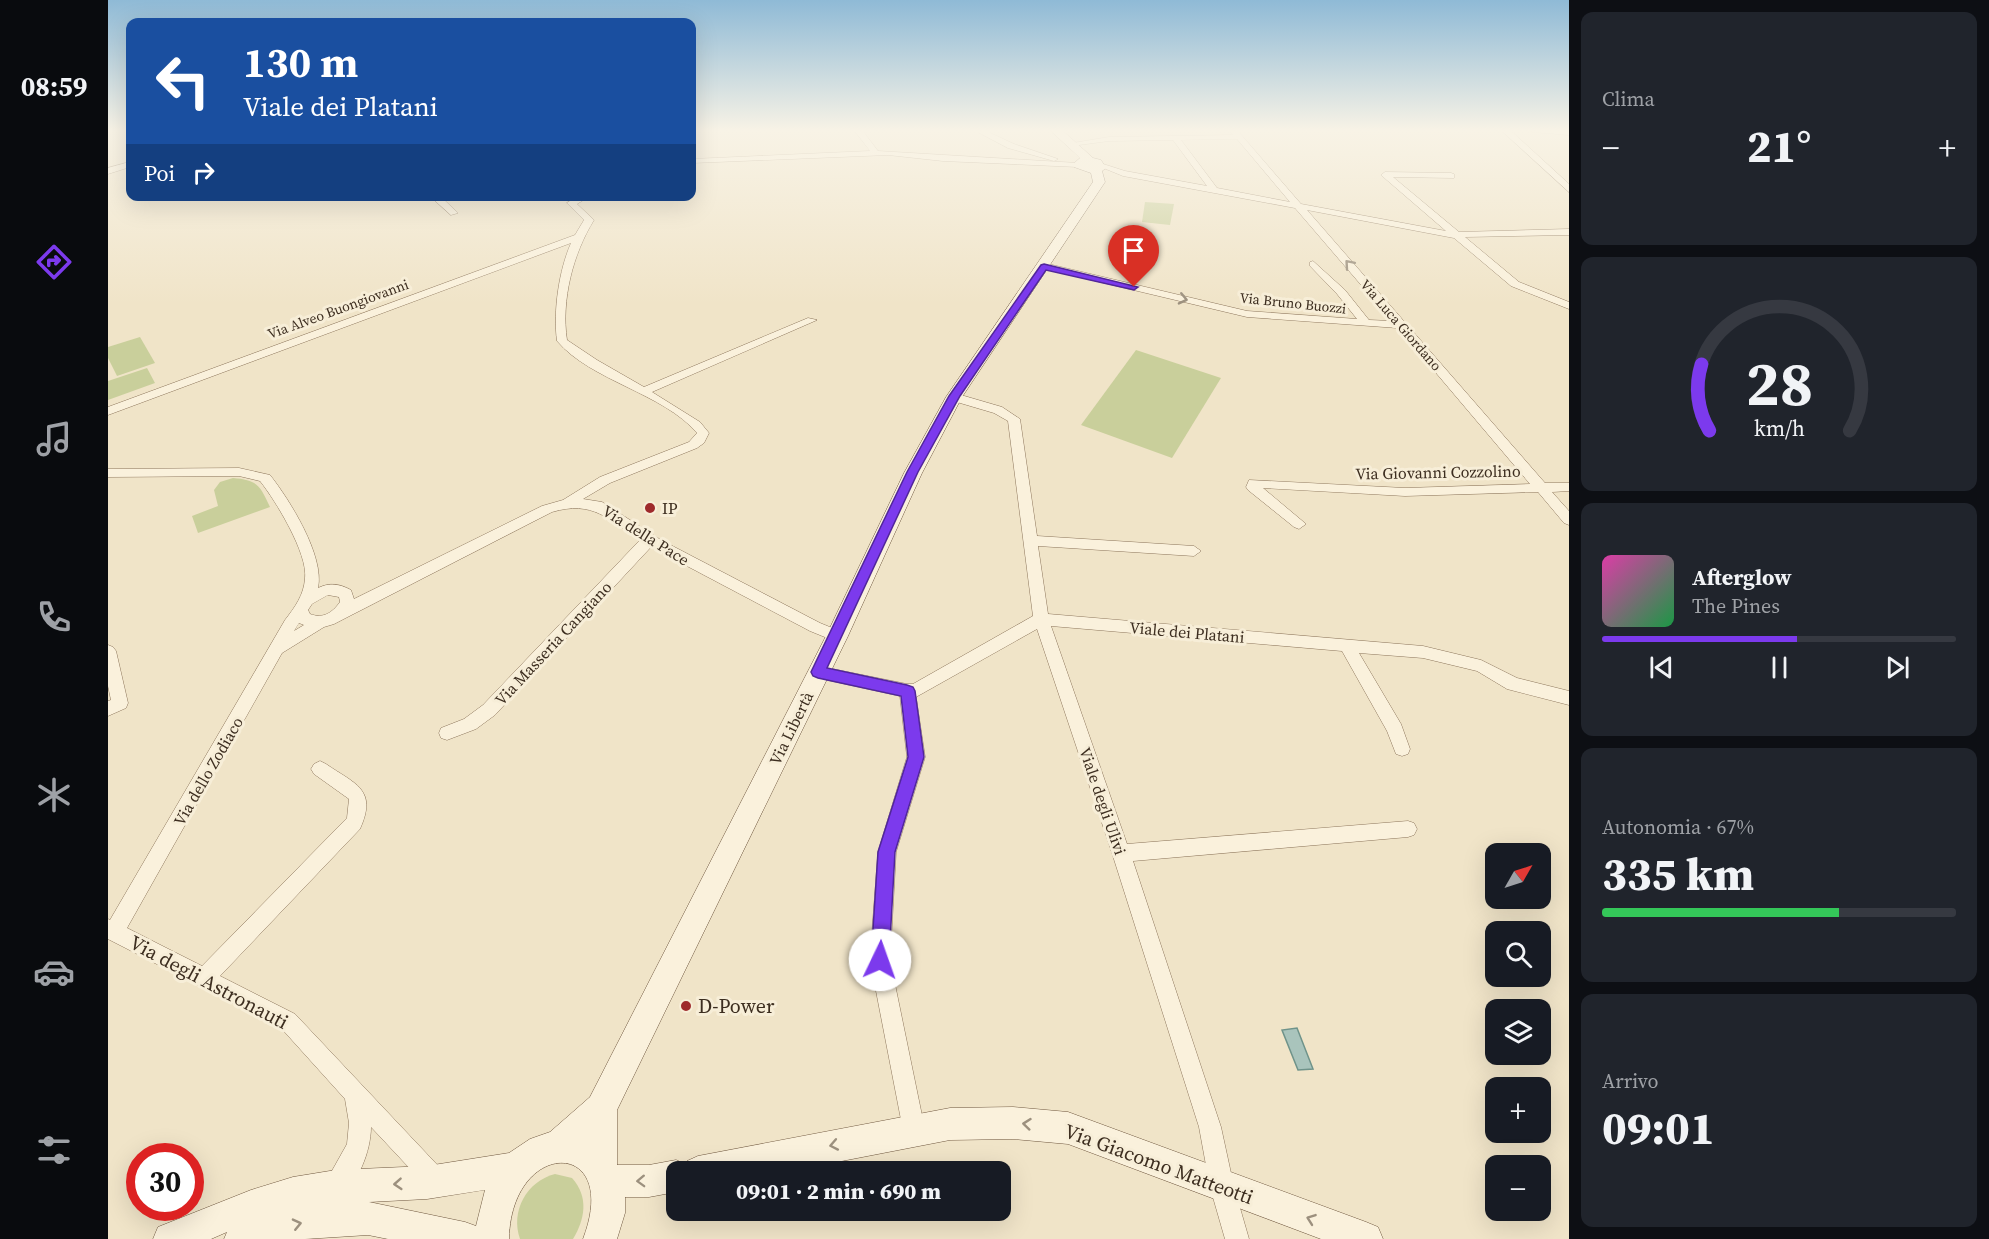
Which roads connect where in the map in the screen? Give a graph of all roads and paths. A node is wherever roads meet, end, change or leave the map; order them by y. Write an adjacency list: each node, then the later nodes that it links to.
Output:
1 (1095, 188): 15 (street, Via Libertà)
2 (1199, 188): 6 (street)
3 (1213, 188): 6 (street)
4 (1284, 188): 9 (street, Via Luca Giordano)
5 (1400, 188): 12 (street)
6 (1215, 191): 9 (street)
7 (440, 201): 10 (street)
8 (576, 201): 13 (street)
9 (1301, 207): 12 (street); 21 (street, Via Luca Giordano, one-way to 9)
10 (454, 213)
11 (1569, 232): 12 (street)
12 (1454, 235): 16 (street)
13 (579, 237): 22 (street); 24 (street, Via Alveo Buongiovanni)
14 (1313, 264): 20 (street)
15 (1044, 266): 20 (street, Via Bruno Buozzi, one-way to 20); 23 (street, Via Libertà)
16 (1515, 284): 17 (street); 18 (street)
17 (1569, 306)
18 (1569, 312)
19 (812, 320): 22 (street)
20 (1366, 323): 21 (street, Via Bruno Buozzi)
21 (1401, 325): 26 (street, Via Luca Giordano)
22 (642, 392): 29 (street)
23 (954, 396): 33 (street, Viale degli Ulivi); 42 (street, Via Libertà)
24 (108, 411)
25 (108, 473): 35 (street)
26 (1540, 486): 27 (street); 28 (street); 30 (street, Via Luca Giordano); 31 (street, Via Giovanni Cozzolino)
27 (1569, 487)
28 (1569, 502)
29 (568, 503): 32 (street, Via della Pace); 37 (street, Via della Pace)
30 (1569, 520)
31 (1299, 524)
32 (649, 540): 42 (street, Via della Pace); 50 (street, Via Masseria Cangiano)
33 (1030, 541): 34 (street); 40 (street, Viale degli Ulivi)
34 (1194, 551)
35 (312, 568): 36 (street); 38 (street, Via dello Zodiaco)
36 (338, 590): 37 (street, Via della Pace); 38 (street, Via della Pace); 39 (street)
37 (387, 590): 39 (street, Via della Pace)
38 (304, 605): 41 (street); 44 (street, Via dello Zodiaco)
39 (342, 612): 41 (street, Via della Pace)
40 (1041, 619): 43 (street, Viale dei Platani); 47 (street); 54 (street, Viale degli Ulivi)
41 (320, 622): 44 (street, Via della Pace)
42 (837, 636): 46 (street, Via Libertà)
43 (1346, 645): 48 (street, Viale dei Platani); 51 (street)
44 (278, 648): 55 (street, Via dello Zodiaco)
45 (108, 651): 49 (street)
46 (818, 672): 47 (street); 58 (street, Via Libertà)
47 (907, 691): 59 (street)
48 (1569, 698)
49 (108, 709)
50 (447, 733)
51 (1402, 748)
52 (320, 769): 56 (street)
53 (1408, 829): 54 (street)
54 (1121, 853): 67 (street, Viale degli Ulivi)
55 (111, 930): 56 (street, Via degli Astronauti)
56 (205, 977): 57 (street, Via degli Astronauti)
57 (355, 1094): 65 (street, Via degli Astronauti); 66 (street)
58 (601, 1108): 60 (street, Via Libertà); 63 (street, Via Libertà)
59 (914, 1130): 61 (street, Via Giacomo Matteotti, one-way to 61); 67 (street, Via Giacomo Matteotti, one-way to 59)
60 (558, 1146): 62 (street); 63 (street)
61 (755, 1161)
62 (518, 1167): 65 (street); 71 (street)
63 (603, 1175): 64 (street, one-way to 63); 72 (street, Via Libertà)
64 (666, 1178)
65 (436, 1180): 66 (street, one-way to 66)
66 (335, 1186): 68 (street)
67 (1222, 1186): 73 (street, Viale degli Ulivi); 74 (street, Via Giacomo Matteotti, one-way to 67)
68 (170, 1239)
69 (241, 1239): 70 (street, one-way to 70)
70 (465, 1239)
71 (492, 1239)
72 (600, 1239)
73 (1237, 1239)
74 (1366, 1239)

